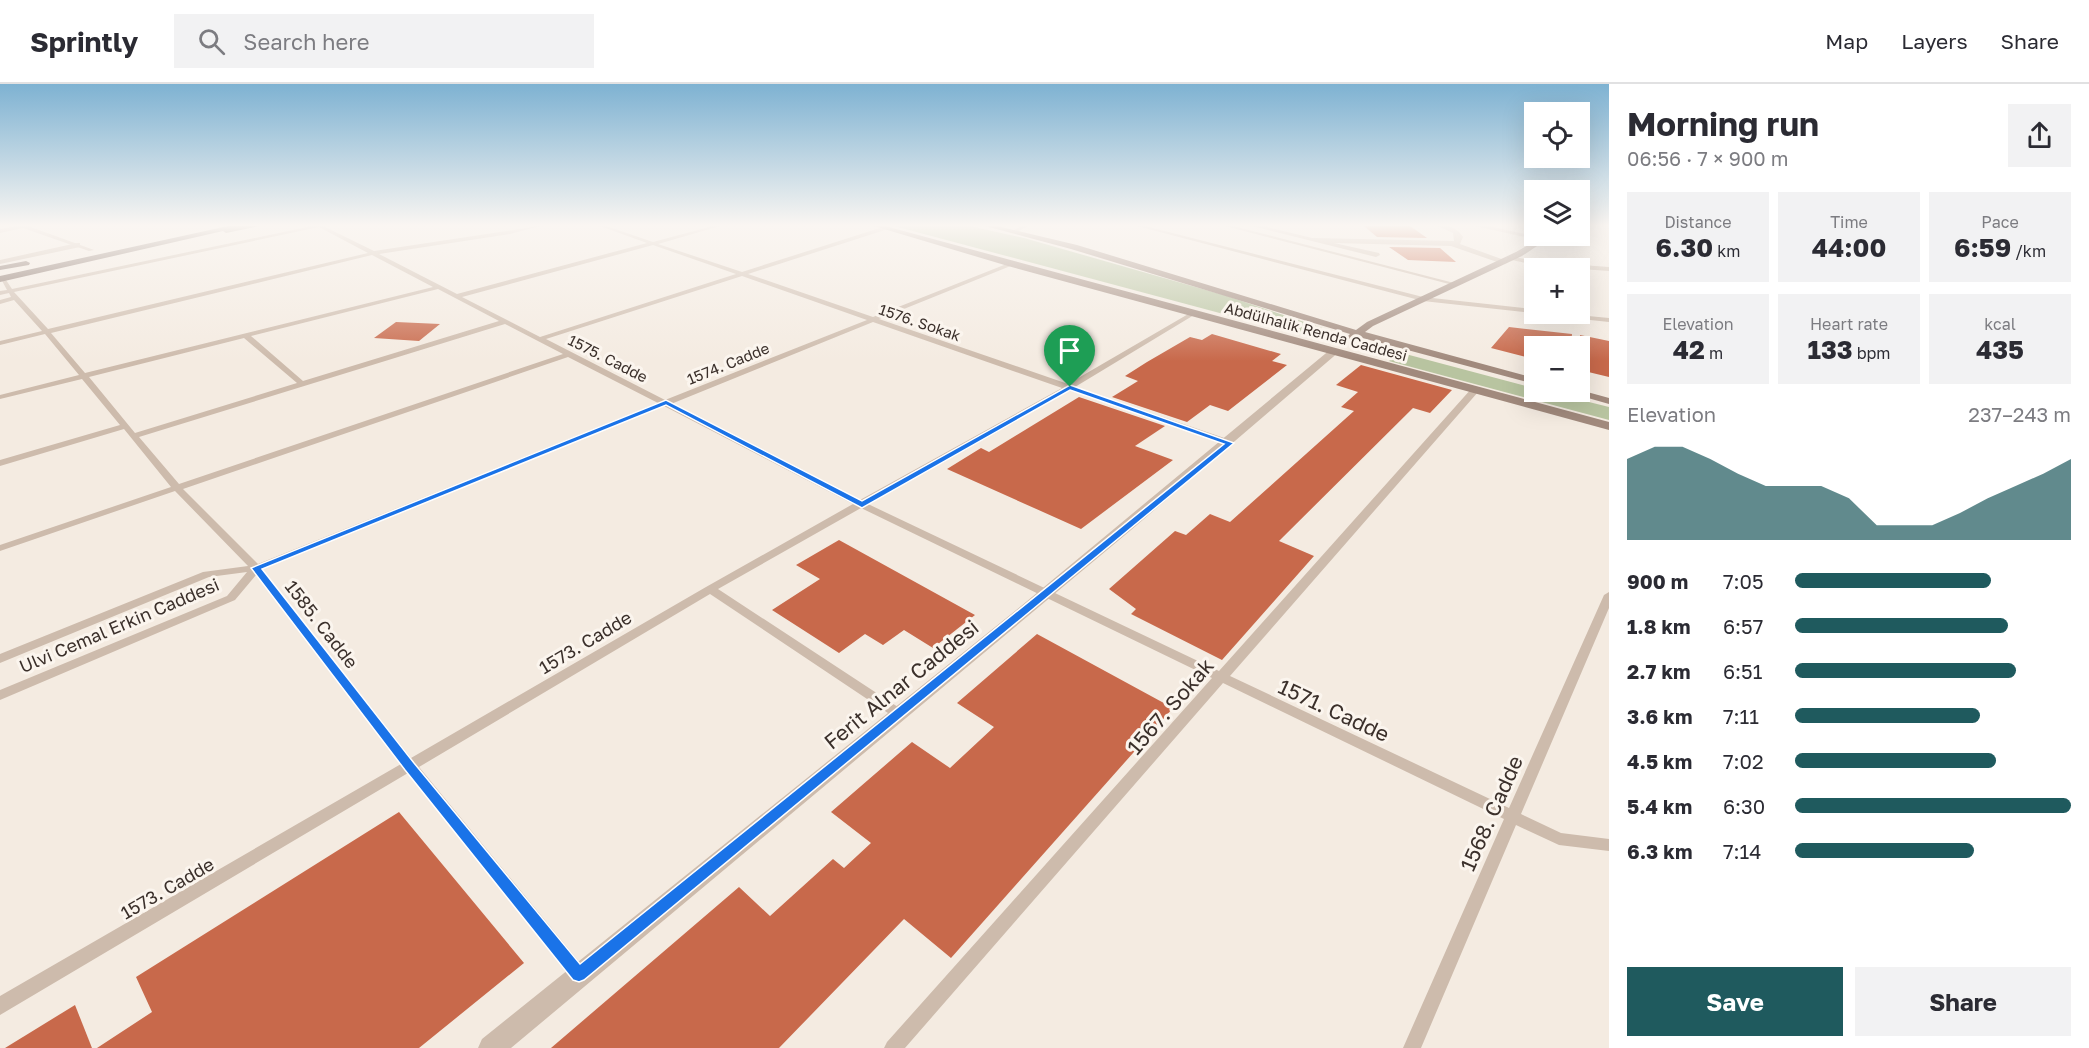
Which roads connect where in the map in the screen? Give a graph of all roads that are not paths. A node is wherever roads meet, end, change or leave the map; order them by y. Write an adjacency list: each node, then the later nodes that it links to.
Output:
1 (117, 271): 18 (lane)
2 (300, 271): 28 (lane)
3 (408, 271): 16 (lane, 1575. Cadde)
4 (551, 271): 19 (lane)
5 (734, 271): 14 (lane, 1576. Sokak)
6 (752, 271): 14 (lane)
7 (993, 271): 25 (lane, 1574. Cadde)
8 (1036, 271): 23 (main road, Abdülhalik Renda Caddesi)
9 (1154, 271): 29 (main road, Abdülhalik Renda Caddesi)
10 (1314, 271): 20 (lane)
11 (1404, 271): 15 (lane)
12 (1482, 271): 15 (main road)
13 (1, 274): 18 (lane, 1585. Cadde)
14 (743, 274): 25 (lane, 1576. Sokak); 31 (lane)
15 (1455, 284): 20 (main road)
16 (439, 287): 19 (lane, 1575. Cadde); 30 (lane)
17 (0, 292): 18 (lane)
18 (13, 294): 21 (lane); 28 (lane, 1585. Cadde)
19 (458, 296): 27 (lane, 1575. Cadde)
20 (1423, 299): 22 (lane); 29 (main road)
21 (0, 302)
22 (1524, 310)
23 (1192, 314): 33 (main road, Abdülhalik Renda Caddesi); 38 (lane, 1573. Cadde)
24 (1590, 318): 26 (lane)
25 (871, 319): 38 (lane, 1576. Sokak); 43 (lane, 1574. Cadde)
26 (1609, 320)
27 (506, 321): 31 (lane, 1575. Cadde); 37 (lane)
28 (47, 332): 32 (lane); 35 (lane, 1585. Cadde)
29 (1356, 333): 33 (main road); 36 (main road, Abdülhalik Renda Caddesi)
30 (245, 335): 35 (lane); 37 (lane)
31 (540, 339): 34 (lane, 1575. Cadde)
32 (0, 343)
33 (1335, 351): 39 (main road, Abdülhalik Renda Caddesi); 47 (street, Ferit Alnar Caddesi)
34 (569, 354): 43 (lane, 1575. Cadde); 49 (lane)
35 (83, 375): 41 (lane); 44 (lane, 1585. Cadde)
36 (1524, 378)
37 (302, 384): 46 (lane)
38 (1070, 387): 47 (lane, 1576. Sokak); 50 (lane, 1573. Cadde)
39 (1475, 390): 45 (main road, Abdülhalik Renda Caddesi); 57 (lane, 1567. Sokak)
40 (1590, 396): 42 (main road)
41 (0, 397)
42 (1609, 401)
43 (666, 403): 50 (lane, 1575. Cadde); 52 (lane, 1574. Cadde)
44 (126, 426): 46 (lane, 1585. Cadde); 48 (lane)
45 (1609, 426)
46 (134, 436): 49 (lane, 1585. Cadde)
47 (1230, 443): 54 (street, Ferit Alnar Caddesi)
48 (0, 464)
49 (177, 488): 51 (lane); 52 (lane, 1585. Cadde)
50 (862, 505): 53 (lane, 1573. Cadde); 54 (lane, 1575. Cadde)
51 (0, 548)
52 (256, 568): 56 (lane, Ulvi Cemal Erkin Caddesi); 58 (lane, Ulvi Cemal Erkin Caddesi); 60 (lane, 1585. Cadde)
53 (711, 589): 59 (lane); 60 (lane, 1573. Cadde)
54 (1046, 595): 57 (lane, 1571. Cadde); 59 (street, Ferit Alnar Caddesi)
55 (1609, 595): 61 (lane, 1568. Cadde)
56 (0, 659)
57 (1221, 678): 61 (lane, 1571. Cadde); 66 (lane, 1567. Sokak)
58 (0, 695)
59 (899, 714): 63 (street, Ferit Alnar Caddesi)
60 (410, 766): 63 (lane, 1585. Cadde); 64 (lane, 1573. Cadde)
61 (1512, 817): 62 (lane, 1571. Cadde); 67 (lane, 1568. Cadde)
62 (1609, 845)
63 (579, 975): 65 (street, Ferit Alnar Caddesi)
64 (0, 1006)
65 (491, 1048)
66 (893, 1048)
67 (1412, 1048)

